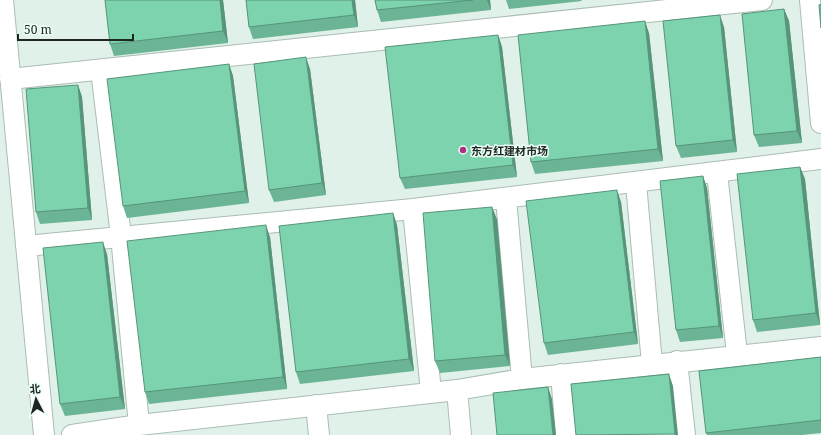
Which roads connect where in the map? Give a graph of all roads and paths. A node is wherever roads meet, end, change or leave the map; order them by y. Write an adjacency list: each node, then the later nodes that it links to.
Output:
1 (4, 0): 5 (street)
2 (762, 0): 4 (street)
3 (810, 0): 6 (street)
4 (101, 70): 5 (street); 13 (street)
5 (10, 79): 7 (street)
6 (821, 123)
7 (8, 151): 14 (street)
8 (821, 159): 9 (street)
9 (717, 173): 10 (street); 16 (street)
10 (636, 183): 11 (street); 18 (street)
11 (506, 199): 12 (street); 20 (street)
12 (413, 209): 13 (street); 22 (street)
13 (121, 236): 14 (street); 24 (street)
14 (26, 246): 25 (street)
15 (821, 347): 16 (street)
16 (737, 354): 17 (street)
17 (678, 361): 18 (street); 30 (street)
18 (652, 364): 19 (street)
19 (561, 374): 20 (street); 29 (street)
20 (522, 378): 21 (street)
21 (457, 390): 22 (street); 28 (street)
22 (431, 392): 23 (street)
23 (316, 405): 24 (street); 27 (street)
24 (139, 425): 26 (street)
25 (44, 435)
26 (72, 435)
27 (319, 435)
28 (461, 435)
29 (566, 435)
30 (685, 435)

